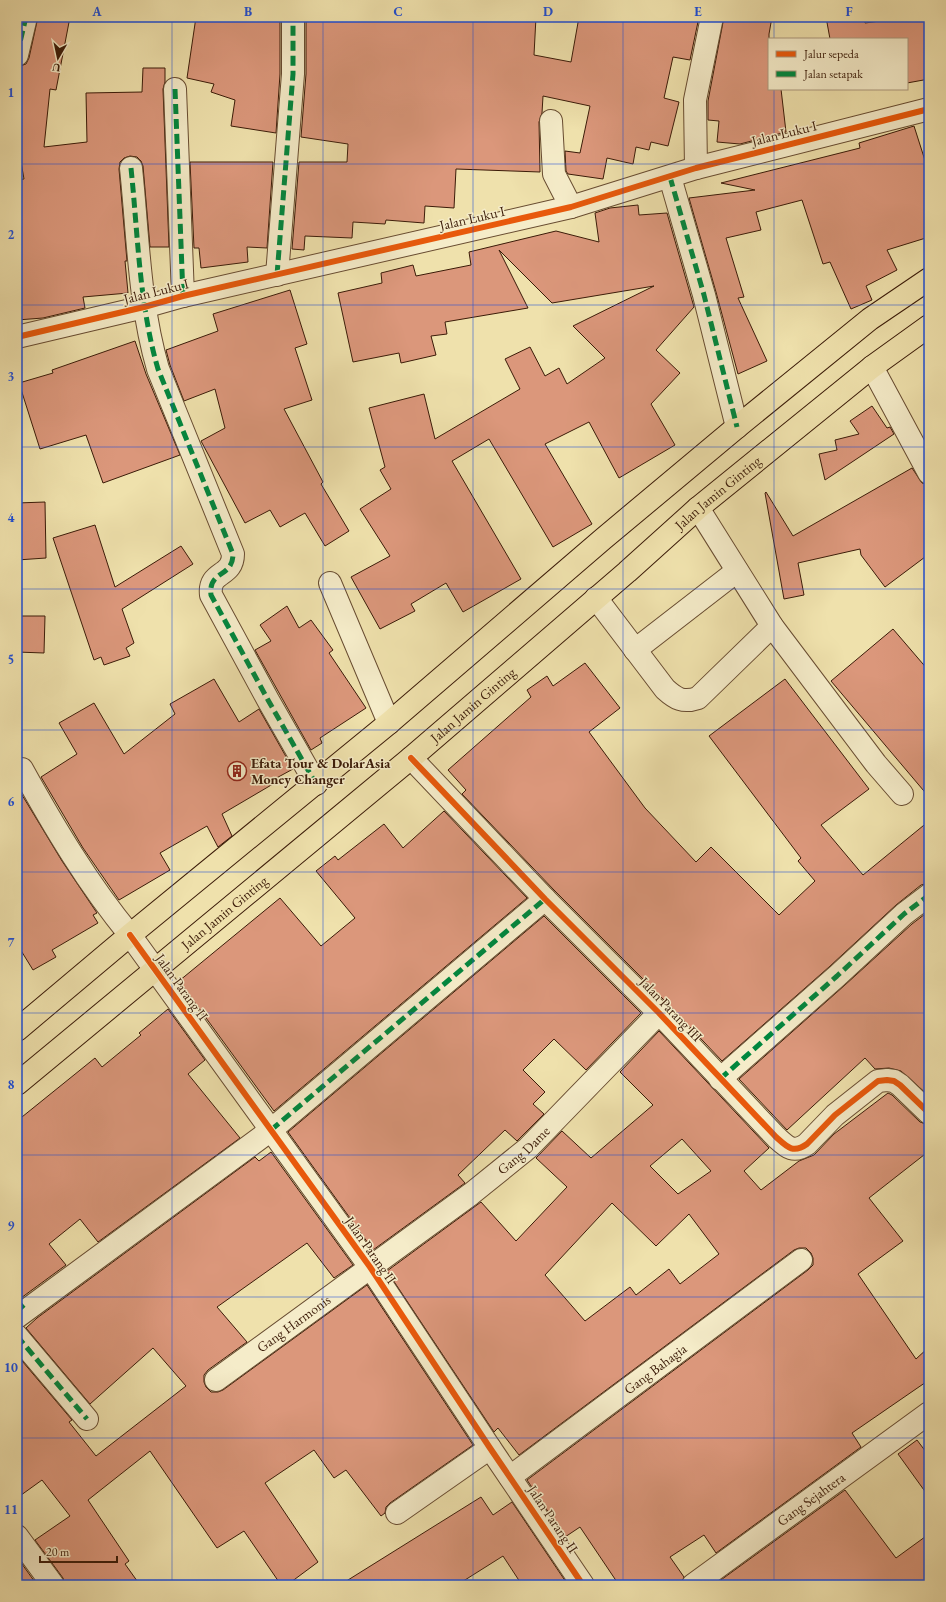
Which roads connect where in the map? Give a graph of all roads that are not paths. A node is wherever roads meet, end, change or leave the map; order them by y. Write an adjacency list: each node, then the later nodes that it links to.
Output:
1 (26, 17): 4 (street)
2 (294, 17): 12 (street)
3 (712, 17): 9 (street)
4 (17, 55)
5 (175, 89): 14 (street)
6 (929, 109): 9 (street, Jalan Luku I)
7 (552, 121): 11 (street)
8 (131, 168): 15 (street)
9 (696, 168): 10 (street, Jalan Luku I)
10 (670, 177): 11 (street, Jalan Luku I); 19 (street)
11 (571, 207): 12 (street, Jalan Luku I)
12 (277, 275): 14 (street, Jalan Luku I)
13 (929, 279): 19 (highway)
14 (183, 296): 15 (street, Jalan Luku I)
15 (144, 307): 17 (street, Jalan Luku I); 30 (street)
16 (929, 326): 18 (highway, Jalan Jamin Ginting)
17 (17, 337)
18 (872, 367): 20 (street); 21 (highway, Jalan Jamin Ginting)
19 (737, 427): 27 (highway)
20 (929, 473)
21 (698, 508): 22 (street); 24 (highway, Jalan Jamin Ginting)
22 (737, 571): 25 (street); 26 (street)
23 (330, 583): 27 (street)
24 (596, 598): 26 (street); 28 (highway, Jalan Jamin Ginting)
25 (772, 626): 26 (street); 31 (street)
26 (635, 650)
27 (389, 723): 30 (highway)
28 (410, 758): 33 (street, Jalan Parang III); 35 (highway, Jalan Jamin Ginting)
29 (22, 769): 34 (street, Jalan Parang II)
30 (316, 784): 34 (highway)
31 (902, 794)
32 (929, 895): 38 (street)
33 (545, 899): 36 (street, Jalan Parang III); 41 (street)
34 (130, 936): 35 (street, Jalan Parang II); 37 (highway)
35 (155, 971): 39 (highway, Jalan Jamin Ginting); 41 (street, Jalan Parang II)
36 (659, 1013): 38 (street, Jalan Parang III); 43 (street, Gang Dame)
37 (17, 1030)
38 (720, 1079): 40 (street, Jalan Parang III)
39 (17, 1084)
40 (929, 1113)
41 (271, 1130): 43 (street, Jalan Parang II); 44 (street)
42 (801, 1260): 50 (street, Gang Bahagia)
43 (370, 1267): 46 (street, Gang Harmonis); 49 (street, Jalan Parang II)
44 (20, 1309)
45 (17, 1336): 48 (street)
46 (216, 1380)
47 (929, 1413): 55 (street, Gang Sejahtera)
48 (87, 1419)
49 (490, 1448): 50 (street, Jalan Parang II); 51 (street)
50 (510, 1477): 54 (street, Jalan Parang II)
51 (397, 1512)
52 (17, 1536): 53 (street)
53 (53, 1585)
54 (583, 1585)
55 (693, 1585)

